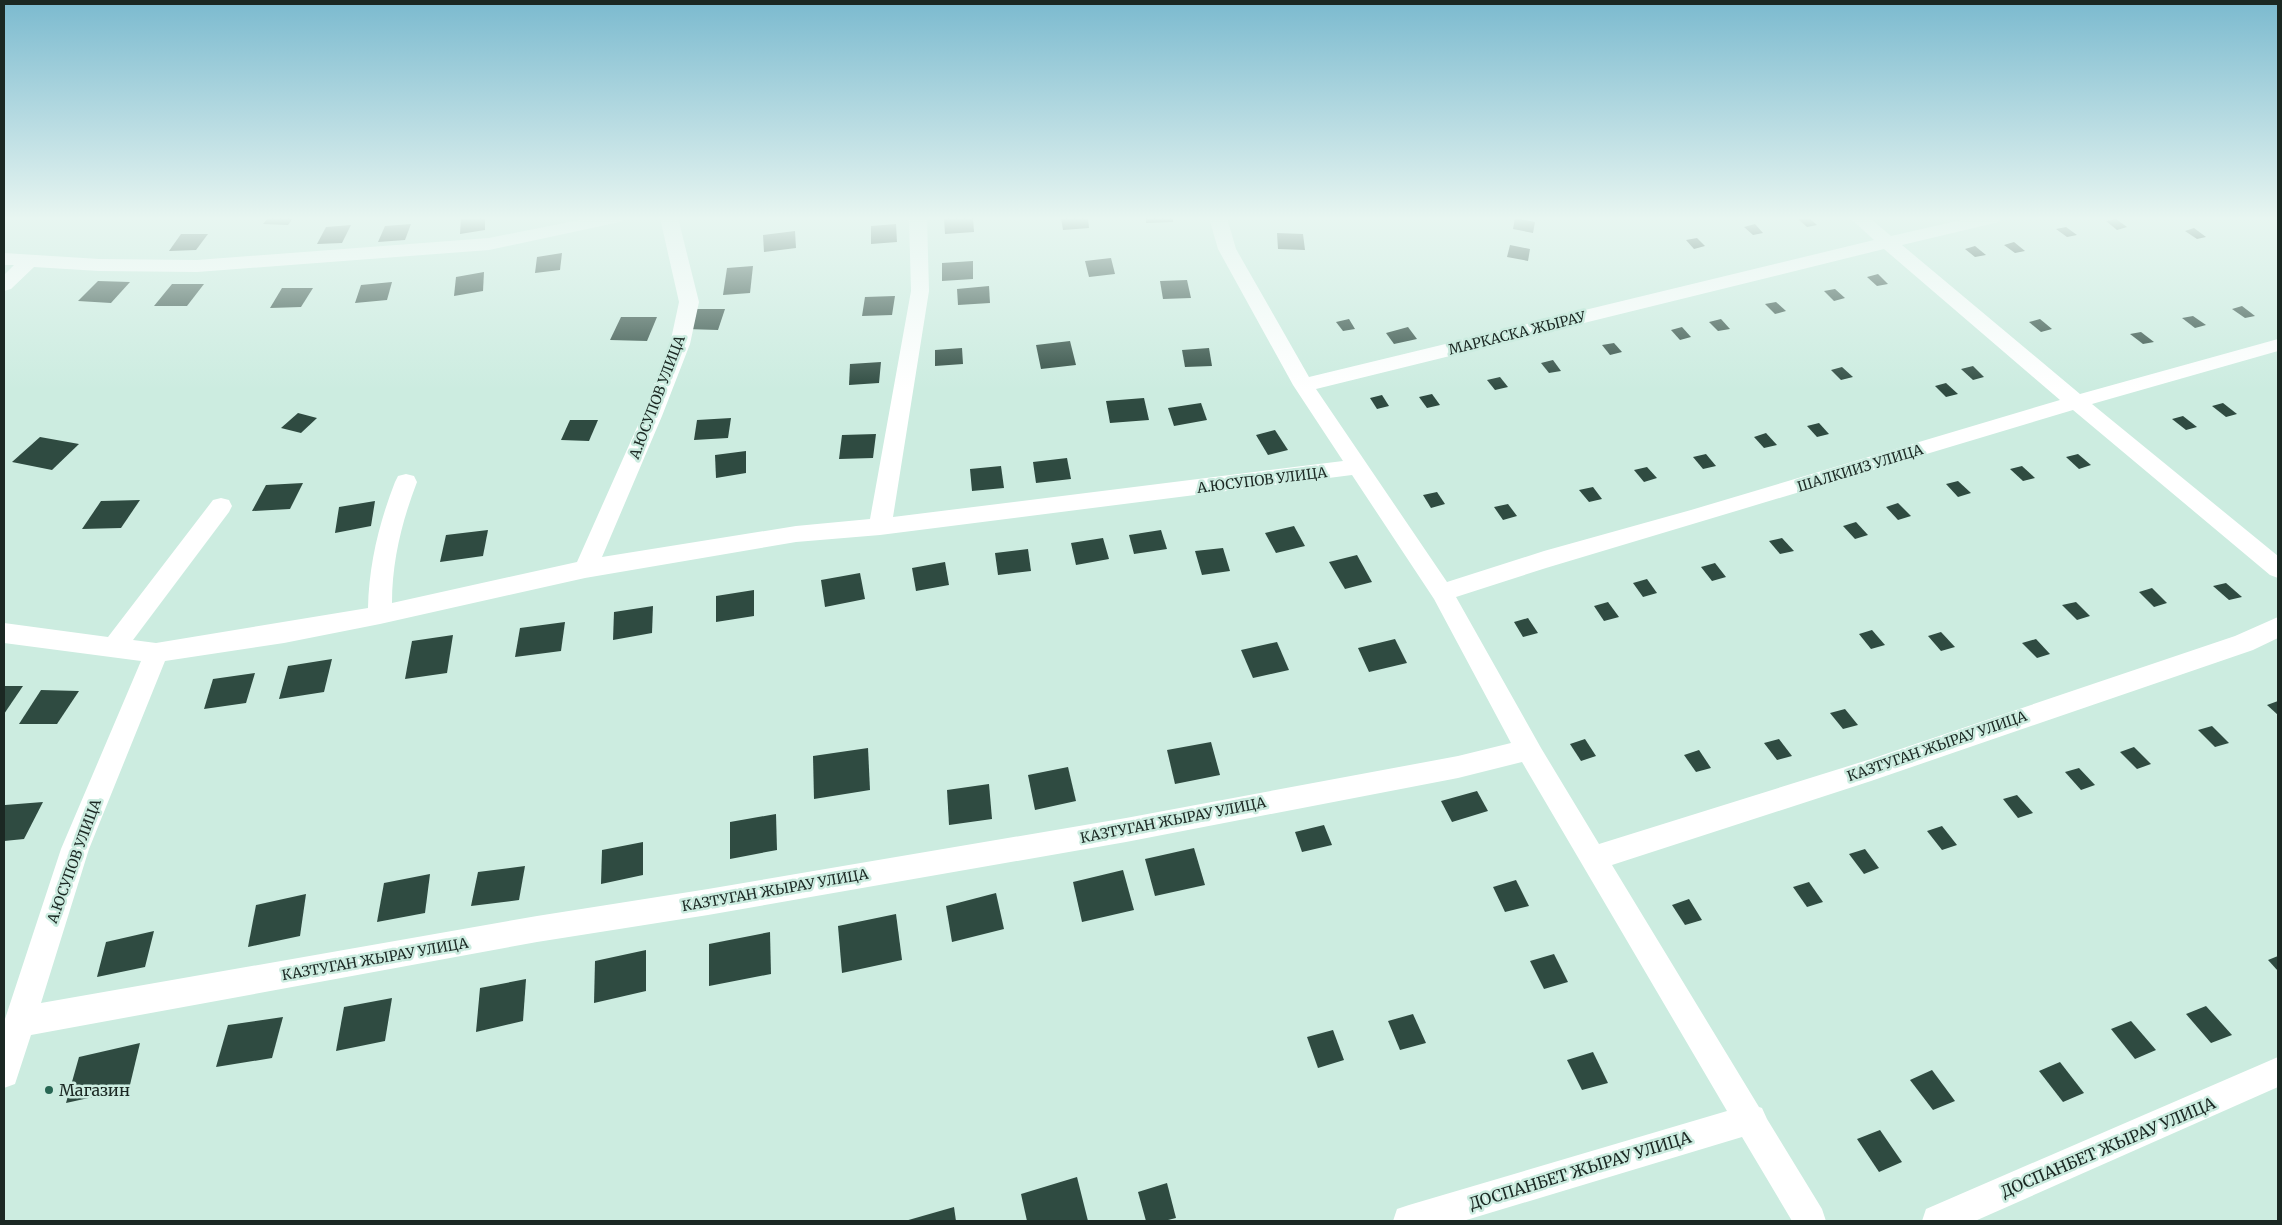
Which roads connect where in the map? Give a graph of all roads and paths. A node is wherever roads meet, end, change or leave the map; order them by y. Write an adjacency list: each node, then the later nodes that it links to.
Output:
1 (14, 275): 7 (street)
2 (683, 275): 15 (street, А.ЮСУПОВ УЛИЦА)
3 (920, 275): 14 (street)
4 (1242, 275): 9 (street)
5 (1755, 275): 9 (street, МАРКАСКА ЖЫРАУ)
6 (1926, 275): 10 (street)
7 (4, 285)
8 (2278, 345): 10 (street, ШАЛКИИЗ УЛИЦА)
9 (1303, 385): 11 (street)
10 (2076, 402): 16 (street); 17 (street, ШАЛКИИЗ УЛИЦА)
11 (1358, 468): 14 (street, А.ЮСУПОВ УЛИЦА); 17 (street)
12 (406, 482): 18 (street)
13 (221, 506): 21 (street)
14 (880, 526): 15 (street, А.ЮСУПОВ УЛИЦА)
15 (585, 569): 18 (street, А.ЮСУПОВ УЛИЦА)
16 (2278, 569)
17 (1442, 593): 23 (street)
18 (380, 615): 22 (street, А.ЮСУПОВ УЛИЦА)
19 (2278, 627): 24 (street, КАЗТУГАН ЖЫРАУ УЛИЦА)
20 (4, 633): 21 (street, А.ЮСУПОВ УЛИЦА)
21 (114, 648): 22 (street, А.ЮСУПОВ УЛИЦА)
22 (156, 653): 25 (street, А.ЮСУПОВ УЛИЦА)
23 (1528, 750): 24 (street); 25 (street, КАЗТУГАН ЖЫРАУ УЛИЦА)
24 (1594, 858): 28 (street)
25 (19, 1022): 27 (street, А.ЮСУПОВ УЛИЦА)
26 (2278, 1072): 31 (street, ДОСПАНБЕТ ЖЫРАУ УЛИЦА)
27 (4, 1073)
28 (1750, 1119): 29 (street, ДОСПАНБЕТ ЖЫРАУ УЛИЦА); 30 (street)
29 (1409, 1221)
30 (1810, 1221)
31 (1938, 1221)

